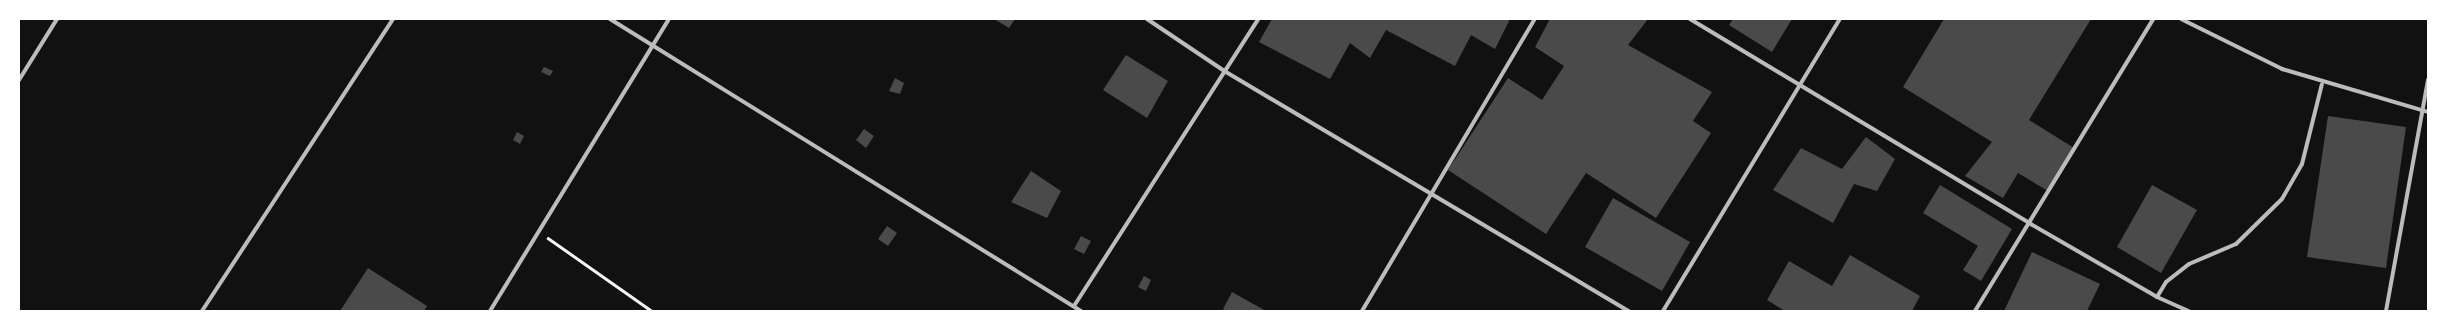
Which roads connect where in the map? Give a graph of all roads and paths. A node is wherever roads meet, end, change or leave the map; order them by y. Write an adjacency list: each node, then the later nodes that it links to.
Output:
1 (57, 19): 14 (street)
2 (393, 19): 25 (street)
3 (610, 19): 12 (street)
4 (669, 19): 12 (street)
5 (1147, 19): 13 (street)
6 (1258, 19): 13 (street)
7 (1535, 19): 20 (street)
8 (1690, 19): 17 (street)
9 (1840, 19): 17 (street)
10 (2153, 19): 21 (street)
11 (2180, 19): 16 (street)
12 (653, 46): 22 (street); 24 (street)
13 (1226, 72): 20 (street); 24 (street)
14 (19, 80)
15 (2428, 80): 18 (street)
16 (2322, 84): 18 (street); 23 (street)
17 (1800, 87): 21 (street); 31 (street)
18 (2422, 111): 19 (street); 34 (street)
19 (2428, 112)
20 (1430, 191): 29 (street); 30 (street)
21 (2029, 223): 23 (street); 32 (street)
22 (539, 232): 26 (street); 27 (path)
23 (2157, 297): 33 (street)
24 (1074, 306): 28 (street)
25 (202, 311)
26 (490, 311)
27 (652, 311)
28 (1081, 311)
29 (1362, 311)
30 (1629, 311)
31 (1663, 311)
32 (1975, 311)
33 (2189, 311)
34 (2386, 311)

